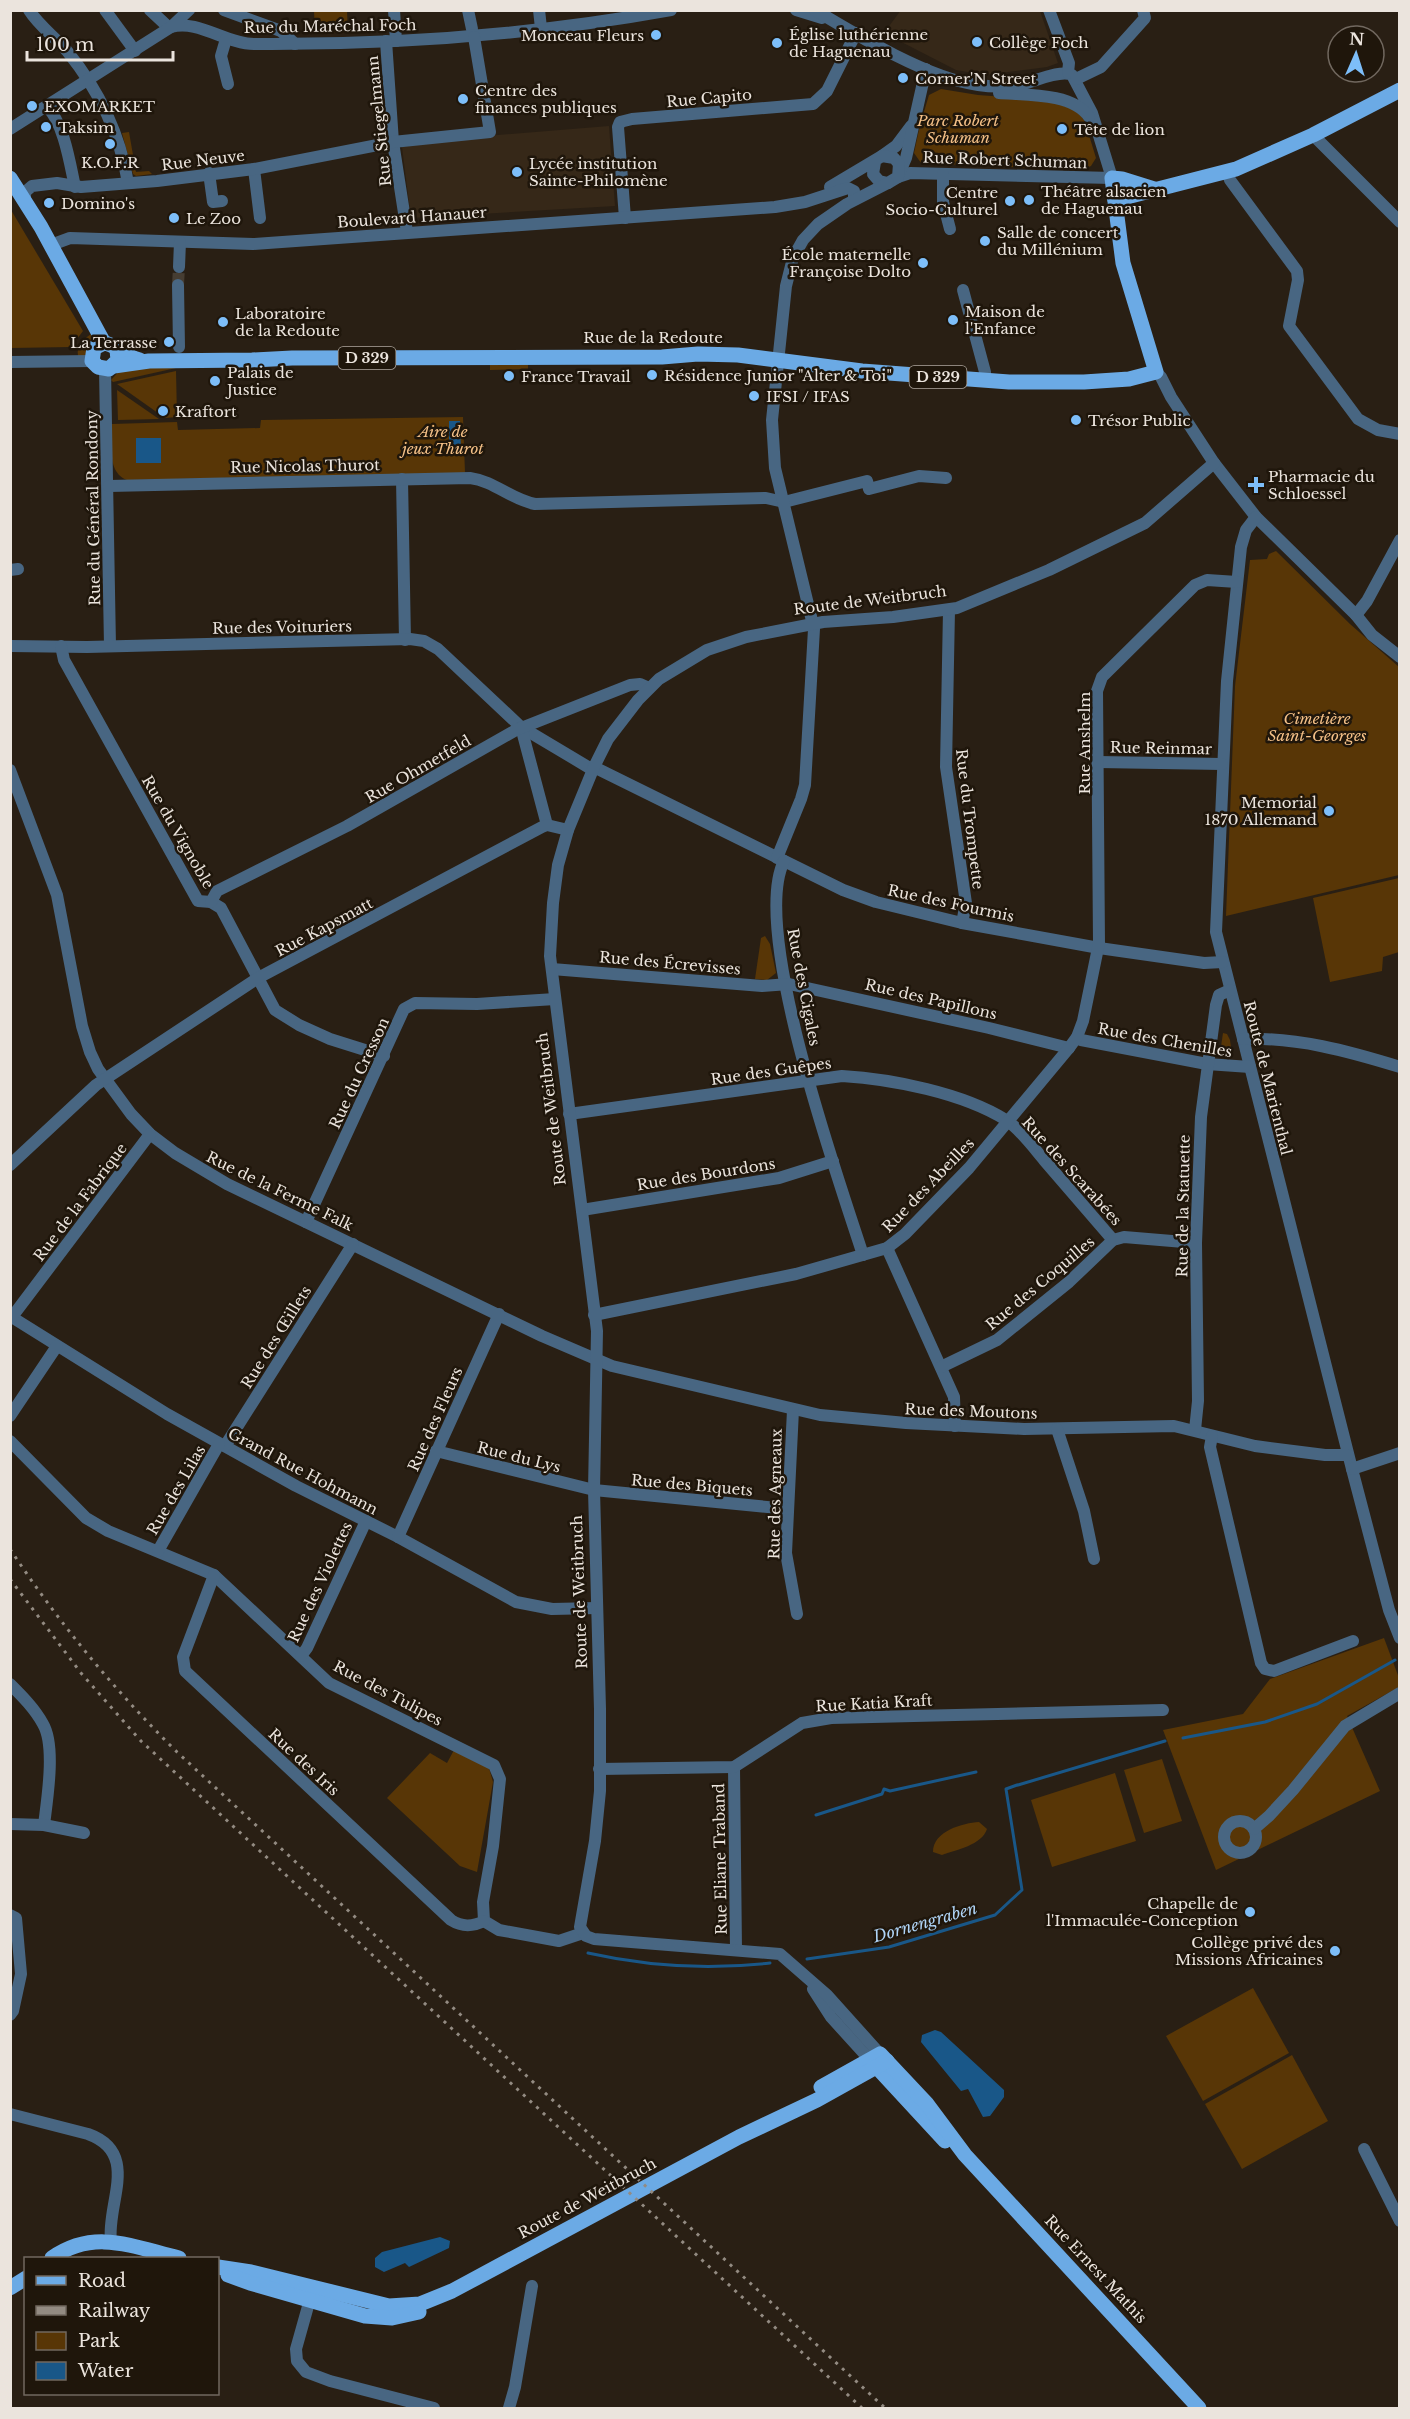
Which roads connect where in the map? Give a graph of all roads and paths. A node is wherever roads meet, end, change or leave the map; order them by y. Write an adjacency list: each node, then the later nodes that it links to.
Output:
1 (29, 10): 25 (street)
2 (105, 10): 22 (street)
3 (150, 10): 15 (street)
4 (189, 10): 15 (street)
5 (224, 10): 21 (street)
6 (394, 10): 19 (street, Rue Stiegelmann)
7 (468, 10): 17 (street)
8 (538, 10): 16 (street)
9 (671, 10): 16 (street, Rue du Maréchal Foch)
10 (796, 10): 14 (street)
11 (815, 10): 14 (street)
12 (1049, 10): 24 (street)
13 (1147, 13): 24 (street)
14 (835, 22): 18 (street)
15 (169, 28): 20 (street, Rue du Maréchal Foch); 22 (street)
16 (541, 28): 17 (street, Rue du Maréchal Foch)
17 (473, 33): 19 (street, Rue du Maréchal Foch); 34 (street, Rue Neuve)
18 (856, 33): 23 (street); 52 (street, Rue Capito)
19 (392, 37): 21 (street, Rue du Maréchal Foch); 34 (street, Rue Stiegelmann)
20 (226, 39): 21 (street, Rue du Maréchal Foch); 26 (street)
21 (295, 44)
22 (135, 51): 25 (street)
23 (925, 71): 24 (street); 28 (street); 30 (street)
24 (1069, 78): 28 (street); 28 (street); 32 (street)
25 (88, 81): 29 (street); 43 (street)
26 (228, 84)
27 (1400, 90): 33 (main road)
28 (1060, 100): 32 (street)
29 (47, 106): 31 (street); 44 (street)
30 (912, 125): 35 (street); 40 (street)
31 (10, 129)
32 (1096, 130): 42 (street)
33 (1313, 135): 37 (main road); 53 (street)
34 (393, 142): 36 (street, Rue Neuve); 55 (street, Rue Stiegelmann)
35 (876, 163): 40 (street); 40 (street); 46 (street); 50 (street, Boulevard Hanauer)
36 (254, 169): 38 (street, Rue Neuve); 51 (street)
37 (1227, 172): 45 (main road); 69 (street)
38 (209, 173): 43 (street, Rue Neuve); 49 (street)
39 (943, 174): 40 (street, Rue Robert Schuman); 42 (street, Rue Robert Schuman); 54 (street)
40 (895, 177): 46 (street, Rue des Cigales)
41 (10, 178): 47 (main road)
42 (1112, 178): 45 (main road); 48 (main road)
43 (128, 183): 44 (street, Rue Neuve)
44 (75, 187): 47 (street, Rue Neuve)
45 (1154, 189): 48 (main road)
46 (857, 196): 50 (street, Boulevard Hanauer); 63 (street, Rue des Cigales)
47 (25, 200): 57 (main road)
48 (1115, 200): 67 (main road)
49 (222, 201)
50 (776, 207): 52 (street, Boulevard Hanauer)
51 (260, 218)
52 (625, 218): 55 (street, Boulevard Hanauer)
53 (1400, 222)
54 (950, 229)
55 (406, 232): 56 (street, Boulevard Hanauer)
56 (180, 242): 57 (street, Boulevard Hanauer); 58 (street)
57 (51, 244): 61 (main road)
58 (179, 267)
59 (178, 285): 62 (street)
60 (963, 290): 68 (street)
61 (111, 346): 64 (main road, Rue de la Redoute / D 329); 66 (main road); 66 (main road)
62 (179, 347)
63 (779, 359): 64 (main road, Rue de la Redoute / D 329); 68 (main road, Rue de la Redoute / D 329); 74 (street, Rue des Cigales)
64 (149, 361): 66 (main road, Rue de la Redoute / D 329)
65 (10, 362): 66 (street, Rue de la Redoute)
66 (104, 365): 73 (street, Rue du Général Rondony)
67 (1156, 372): 68 (main road, Rue de la Redoute / D 329); 70 (street)
68 (985, 381)
69 (1400, 434)
70 (1214, 463): 75 (street); 78 (street, Route de Weitbruch)
71 (946, 478): 74 (street, Rue Nicolas Thurot)
72 (402, 479): 73 (street, Rue Nicolas Thurot); 74 (street, Rue Nicolas Thurot); 81 (street)
73 (109, 486): 84 (street, Rue du Général Rondony)
74 (784, 501): 80 (street, Rue des Cigales)
75 (1256, 517): 77 (street, Route de Marienthal); 79 (street)
76 (1399, 543): 79 (street)
77 (1237, 582): 88 (street, Rue Anshelm); 89 (street, Route de Marienthal)
78 (949, 610): 80 (street, Route de Weitbruch); 96 (street, Rue du Trompette)
79 (1356, 615): 85 (street)
80 (813, 624): 86 (street, Route de Weitbruch); 94 (street, Rue des Cigales)
81 (405, 640): 84 (street, Rue des Voituriers); 87 (street, Rue des Voituriers)
82 (10, 646): 83 (street, Rue des Voituriers)
83 (61, 646): 84 (street, Rue des Voituriers); 95 (street, Rue du Vignoble)
84 (110, 646)
85 (1400, 655)
86 (649, 688): 87 (street, Rue Ohmetfeld); 90 (street, Route de Weitbruch)
87 (521, 727): 90 (street, Rue des Voituriers); 92 (street); 95 (street, Rue Ohmetfeld)
88 (1098, 762): 89 (street, Rue Reinmar); 97 (street, Rue Anshelm)
89 (1222, 764): 98 (street, Route de Marienthal)
90 (594, 767): 93 (street, Route de Weitbruch); 94 (street, Rue des Fourmis)
91 (10, 770): 111 (street, Rue de la Ferme Falk)
92 (548, 825): 93 (street); 100 (street, Rue Kapsmatt)
93 (568, 830): 99 (street, Route de Weitbruch)
94 (780, 859): 96 (street, Rue des Fourmis); 101 (street, Rue des Cigales)
95 (211, 902): 100 (street, Rue du Vignoble)
96 (962, 923): 97 (street, Rue des Fourmis)
97 (1099, 948): 98 (street, Rue des Fourmis); 104 (street, Rue des Abeilles)
98 (1222, 962): 102 (street, Route de Marienthal)
99 (552, 969): 101 (street, Rue des Écrevisses); 103 (street, Route de Weitbruch)
100 (258, 978): 107 (street, Rue du Vignoble); 111 (street, Rue Kapsmatt)
101 (785, 985): 106 (street, Rue des Papillons); 112 (street, Rue des Cigales)
102 (1230, 990): 105 (street, Route de Marienthal); 108 (street, Rue de la Statuette)
103 (555, 999): 107 (street, Rue du Cresson); 113 (street, Route de Weitbruch)
104 (1077, 1037): 106 (street, Rue des Abeilles); 108 (street, Rue des Chenilles)
105 (1243, 1039): 109 (street, Route de Marienthal); 110 (street)
106 (1069, 1048): 114 (street, Rue des Abeilles)
107 (384, 1056): 119 (street, Rue du Cresson)
108 (1208, 1064): 109 (street, Rue des Chenilles); 121 (street, Rue de la Statuette)
109 (1250, 1067): 141 (street, Route de Marienthal)
110 (1400, 1067)
111 (105, 1080): 115 (street, Rue de la Ferme Falk); 117 (street, Rue Kapsmatt)
112 (808, 1080): 113 (street, Rue des Guêpes); 114 (street, Rue des Guêpes); 116 (street, Rue des Cigales)
113 (569, 1114): 118 (street, Route de Weitbruch)
114 (1008, 1121): 120 (street, Rue des Scarabées); 123 (street, Rue des Abeilles)
115 (150, 1134): 119 (street, Rue de la Ferme Falk); 127 (street, Rue de la Fabrique)
116 (833, 1161): 118 (street, Rue des Bourdons); 124 (street, Rue des Cigales)
117 (10, 1165)
118 (582, 1210): 126 (street, Route de Weitbruch)
119 (306, 1222): 122 (street, Rue de la Ferme Falk)
120 (1113, 1240): 121 (street, Rue des Coquilles); 130 (street, Rue des Coquilles)
121 (1196, 1243): 135 (street, Rue de la Statuette)
122 (353, 1244): 125 (street, Rue de la Ferme Falk); 138 (street, Rue des Œillets)
123 (886, 1248): 124 (street, Rue des Abeilles); 130 (street)
124 (863, 1255): 126 (street, Rue des Abeilles)
125 (499, 1314): 129 (street, Rue de la Ferme Falk); 139 (street, Rue des Fleurs)
126 (594, 1315): 129 (street, Route de Weitbruch)
127 (11, 1317): 128 (street, Grand Rue Hohmann)
128 (57, 1346): 132 (street); 138 (street, Grand Rue Hohmann)
129 (596, 1360): 131 (street, Rue des Moutons); 143 (street, Route de Weitbruch)
130 (941, 1367): 133 (street)
131 (793, 1410): 133 (street, Rue des Moutons); 144 (street, Rue des Agneaux)
132 (10, 1416)
133 (955, 1426): 134 (street, Rue des Moutons)
134 (1057, 1429): 135 (street, Rue des Moutons); 148 (street)
135 (1195, 1430): 136 (street, Rue des Moutons)
136 (1212, 1436): 141 (street, Rue des Moutons); 153 (street)
137 (10, 1441): 147 (street, Rue des Tulipes)
138 (222, 1445): 145 (street, Grand Rue Hohmann); 147 (street, Rue des Lilas)
139 (436, 1451): 143 (street, Rue du Lys); 146 (street, Rue des Fleurs)
140 (1400, 1453): 142 (street)
141 (1348, 1455): 142 (street, Route de Marienthal)
142 (1352, 1469): 152 (street, Route de Marienthal)
143 (594, 1490): 144 (street, Rue des Biquets); 150 (street, Route de Weitbruch)
144 (788, 1509): 151 (street, Rue des Agneaux)
145 (366, 1521): 146 (street, Grand Rue Hohmann); 154 (street, Rue des Violettes)
146 (398, 1537): 150 (street, Grand Rue Hohmann)
147 (158, 1551): 149 (street, Rue des Tulipes)
148 (1094, 1559)
149 (214, 1575): 154 (street, Rue des Tulipes); 165 (street, Rue des Iris)
150 (597, 1608): 159 (street, Route de Weitbruch)
151 (797, 1614)
152 (1400, 1638)
153 (1353, 1641)
154 (301, 1656): 165 (street, Rue des Tulipes)
155 (10, 1684): 161 (street)
156 (1400, 1693): 162 (street)
157 (1163, 1710): 158 (street, Rue Katia Kraft)
158 (734, 1767): 159 (street); 167 (street, Rue Eliane Traband)
159 (599, 1769): 166 (street, Route de Weitbruch)
160 (10, 1824): 161 (street)
161 (44, 1825): 163 (street)
162 (1254, 1829)
163 (84, 1833)
164 (10, 1915): 168 (street)
165 (484, 1921): 166 (street)
166 (583, 1933): 167 (street)
167 (736, 1950): 169 (street)
168 (10, 2015)
169 (879, 2061): 180 (main road, Route de Weitbruch); 183 (main road, Rue Ernest Mathis)
170 (10, 2114): 173 (street)
171 (1364, 2149): 172 (street)
172 (1400, 2221)
173 (111, 2241): 174 (main road); 175 (main road)
174 (55, 2257)
175 (171, 2257)
176 (219, 2268): 180 (main road, Route de Weitbruch)
177 (24, 2279): 179 (main road)
178 (532, 2286): 182 (street)
179 (10, 2288)
180 (312, 2292): 181 (street)
181 (434, 2409)
182 (509, 2409)
183 (1199, 2409)

